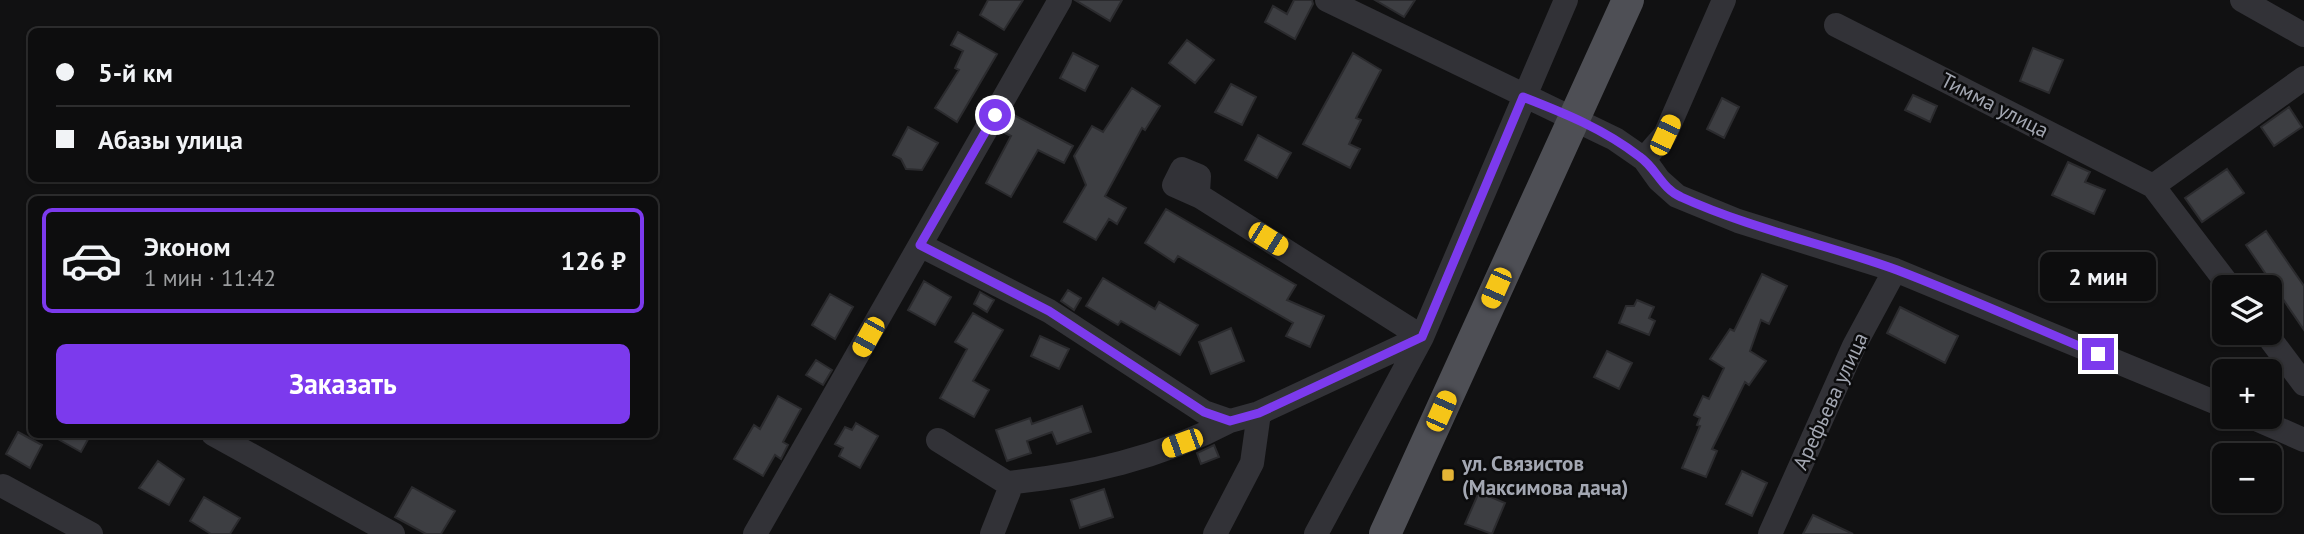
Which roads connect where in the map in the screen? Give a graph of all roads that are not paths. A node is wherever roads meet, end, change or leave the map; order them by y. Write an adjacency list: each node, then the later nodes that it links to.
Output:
1 (1060, 0): 15 (street)
2 (1327, 0): 10 (street)
3 (1566, 0): 10 (street)
4 (1628, 0): 11 (main road)
5 (1724, 0): 12 (street)
6 (2242, 0): 8 (street)
7 (1836, 25): 13 (street, Тимма улица)
8 (2304, 35)
9 (2304, 78): 13 (street)
10 (1523, 97): 11 (street); 18 (street)
11 (1574, 117): 12 (street); 36 (main road)
12 (1644, 159): 16 (street)
13 (2154, 186): 17 (street, Тимма улица)
14 (1201, 197): 18 (street)
15 (920, 245): 23 (street); 32 (street)
16 (1895, 270): 21 (street); 37 (street, Арефьева улица)
17 (2221, 275)
18 (1422, 337): 22 (street); 35 (street)
19 (2275, 345): 20 (street)
20 (2304, 384)
21 (2212, 401)
22 (1259, 413): 23 (street); 34 (street)
23 (1230, 421): 28 (street)
24 (2279, 429): 27 (street)
25 (220, 438): 31 (street)
26 (938, 440): 28 (street)
27 (2304, 440)
28 (1007, 483): 33 (street)
29 (3, 486): 30 (street)
30 (90, 534)
31 (393, 534)
32 (755, 534)
33 (992, 534)
34 (1215, 534)
35 (1316, 534)
36 (1385, 534)
37 (1770, 534)

